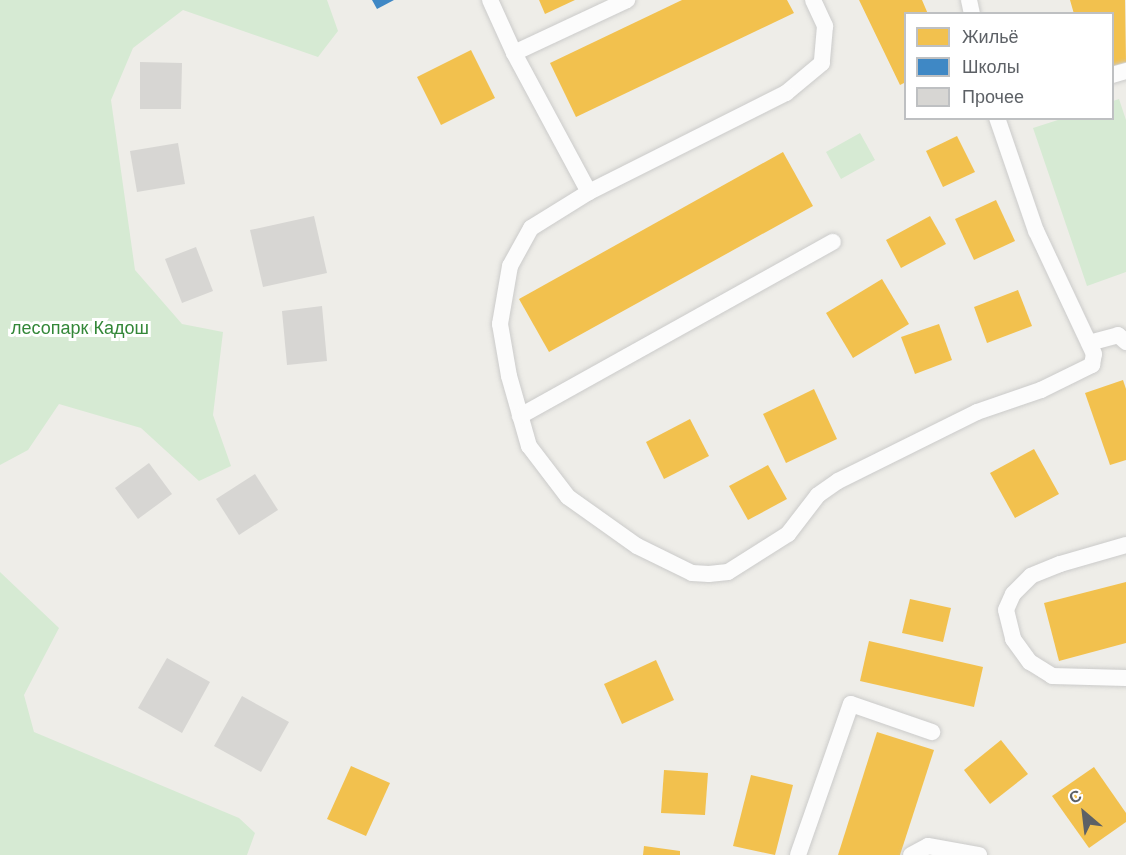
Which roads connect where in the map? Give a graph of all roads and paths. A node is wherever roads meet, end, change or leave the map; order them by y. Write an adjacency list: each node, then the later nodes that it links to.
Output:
1 (490, 0): 4 (lane)
2 (627, 0): 4 (lane)
3 (813, 0): 6 (lane)
4 (514, 53): 6 (lane)
5 (998, 120): 9 (lane)
6 (589, 192): 10 (lane)
7 (833, 242): 10 (lane)
8 (1126, 342): 9 (lane)
9 (1089, 343): 10 (lane)
10 (520, 416)
11 (1126, 545): 12 (lane)
12 (1126, 678)
13 (932, 732): 14 (lane)
14 (798, 855)
15 (911, 855): 16 (lane)
16 (979, 855)

